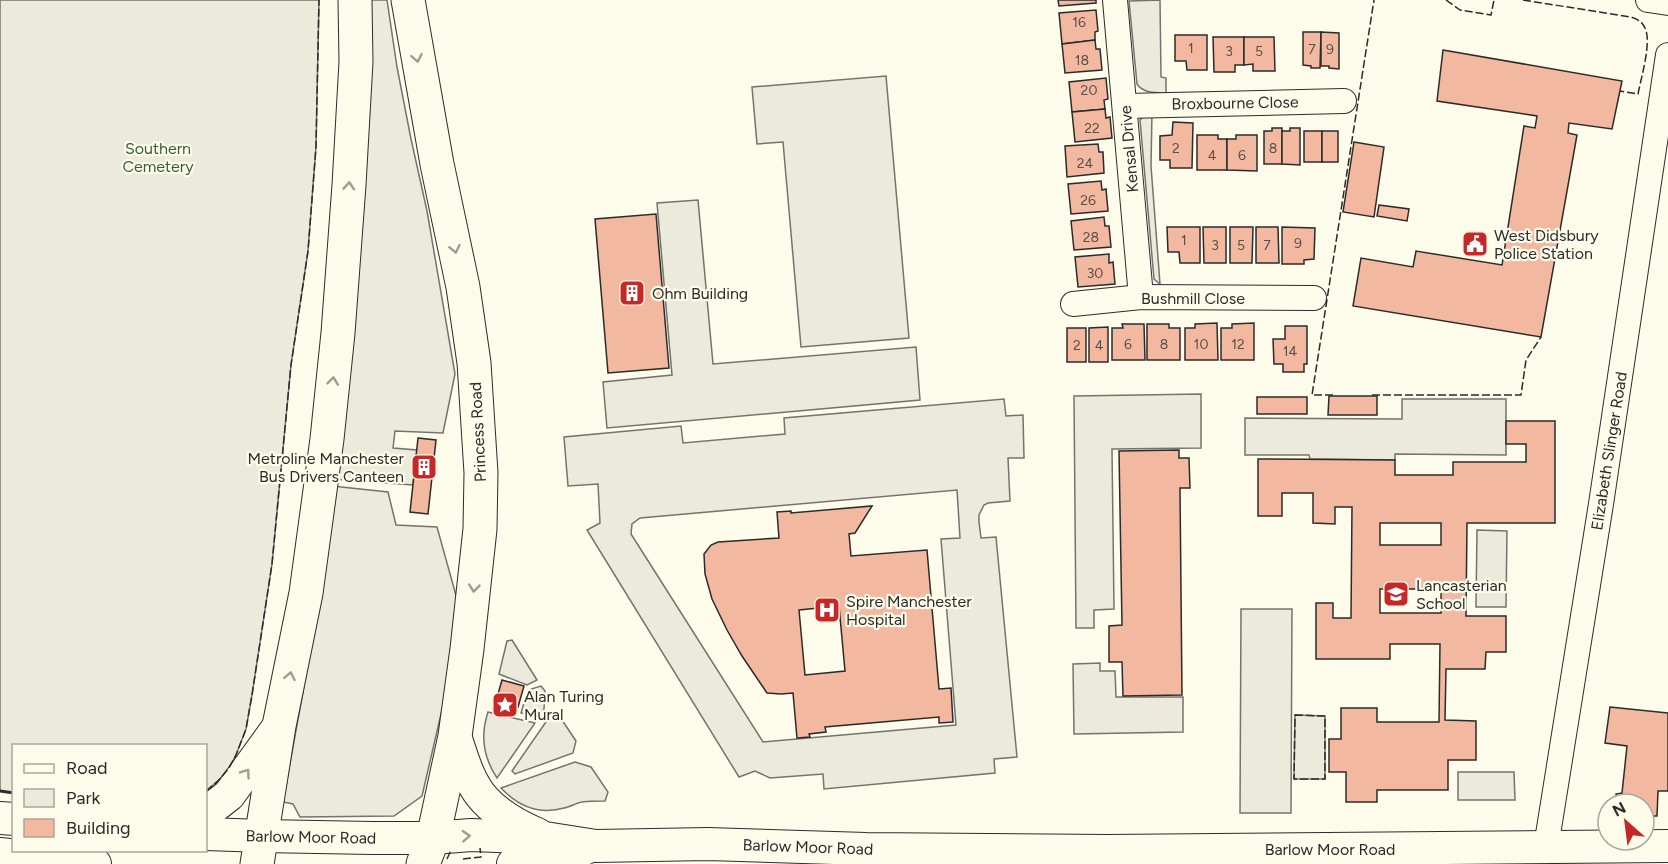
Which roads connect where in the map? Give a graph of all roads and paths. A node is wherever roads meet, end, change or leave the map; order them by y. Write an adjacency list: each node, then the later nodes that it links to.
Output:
1 (355, 0): 12 (highway, one-way to 1)
2 (408, 0): 13 (highway, Princess Road, one-way to 13)
3 (1115, 0): 8 (street, Kensal Drive)
4 (1648, 0): 5 (street)
5 (1668, 3)
6 (1668, 55): 17 (street, Elizabeth Slinger Road)
7 (1344, 101): 8 (street, Broxbourne Close)
8 (1125, 106): 9 (street, Kensal Drive)
9 (1141, 297): 10 (street, Bushmill Close); 11 (street, Bushmill Close)
10 (1314, 298)
11 (1073, 304)
12 (279, 726): 14 (main road, one-way to 12); 18 (highway)
13 (455, 736): 19 (highway, Princess Road); 23 (main road)
14 (207, 812)
15 (207, 834): 18 (main road, Barlow Moor Road)
16 (1668, 846): 17 (main road, Barlow Moor Road)
17 (1546, 847): 22 (main road, Barlow Moor Road)
18 (259, 850): 19 (main road, Barlow Moor Road)
19 (428, 851): 23 (main road, Barlow Moor Road, one-way to 23)
20 (5, 854): 26 (main road)
21 (597, 855): 23 (main road, Barlow Moor Road); 24 (main road, Barlow Moor Road)
22 (1334, 856): 25 (main road, Barlow Moor Road)
23 (533, 857)
24 (867, 857): 25 (main road, Barlow Moor Road)
25 (1108, 858)
26 (95, 864)

